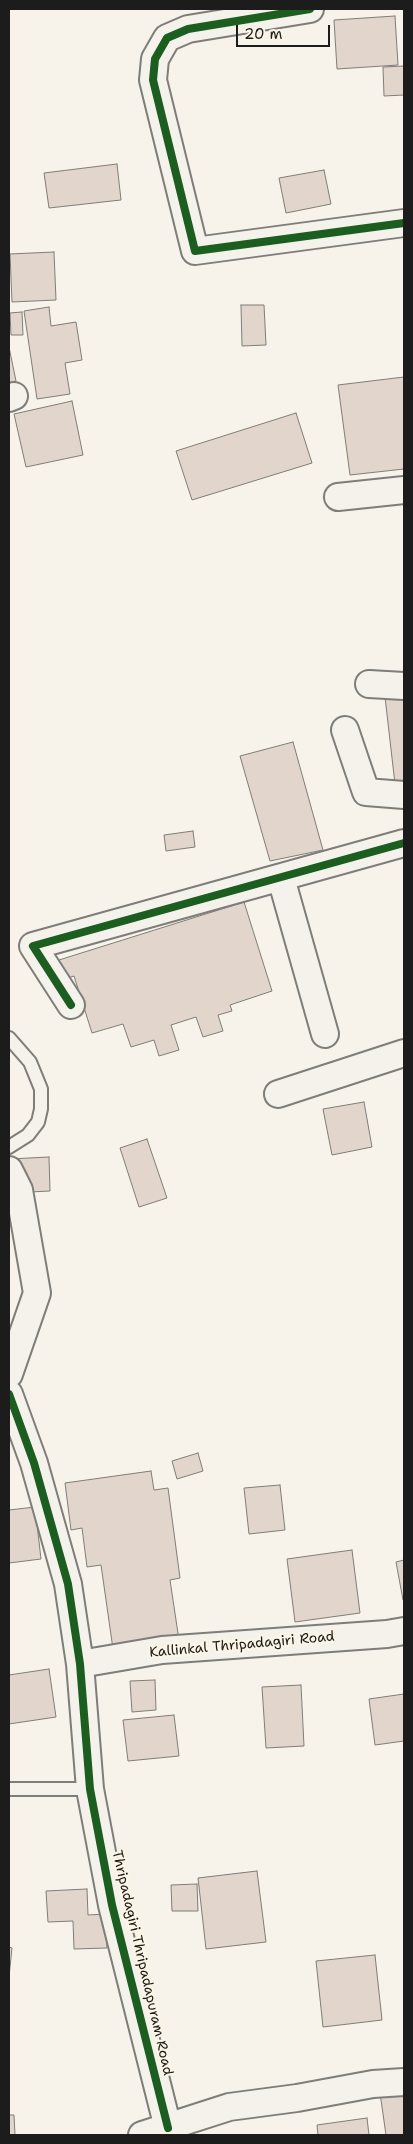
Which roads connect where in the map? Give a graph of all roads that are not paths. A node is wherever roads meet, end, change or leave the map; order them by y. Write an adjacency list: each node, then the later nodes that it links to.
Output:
1 (310, 9): 2 (street)
2 (404, 223)
3 (404, 490): 4 (street)
4 (338, 496)
5 (369, 684): 6 (street)
6 (404, 686)
7 (345, 730): 8 (street)
8 (404, 795)
9 (404, 844): 10 (street)
10 (281, 878): 11 (street); 12 (street)
11 (71, 1005)
12 (325, 1034)
13 (9, 1038): 16 (lane)
14 (404, 1053): 15 (street)
15 (278, 1094)
16 (9, 1147)
17 (9, 1170): 18 (street)
18 (9, 1374)
19 (9, 1394): 21 (street, Thripadagiri Thripadapuram Road)
20 (404, 1631): 21 (street, Kallinkal Thripadagiri Road)
21 (80, 1664): 23 (street, Thripadagiri Thripadapuram Road)
22 (9, 1789): 23 (lane)
23 (90, 1789): 25 (street, Thripadagiri Thripadapuram Road)
24 (404, 2082): 25 (street)
25 (168, 2128): 26 (street)
26 (142, 2135)

